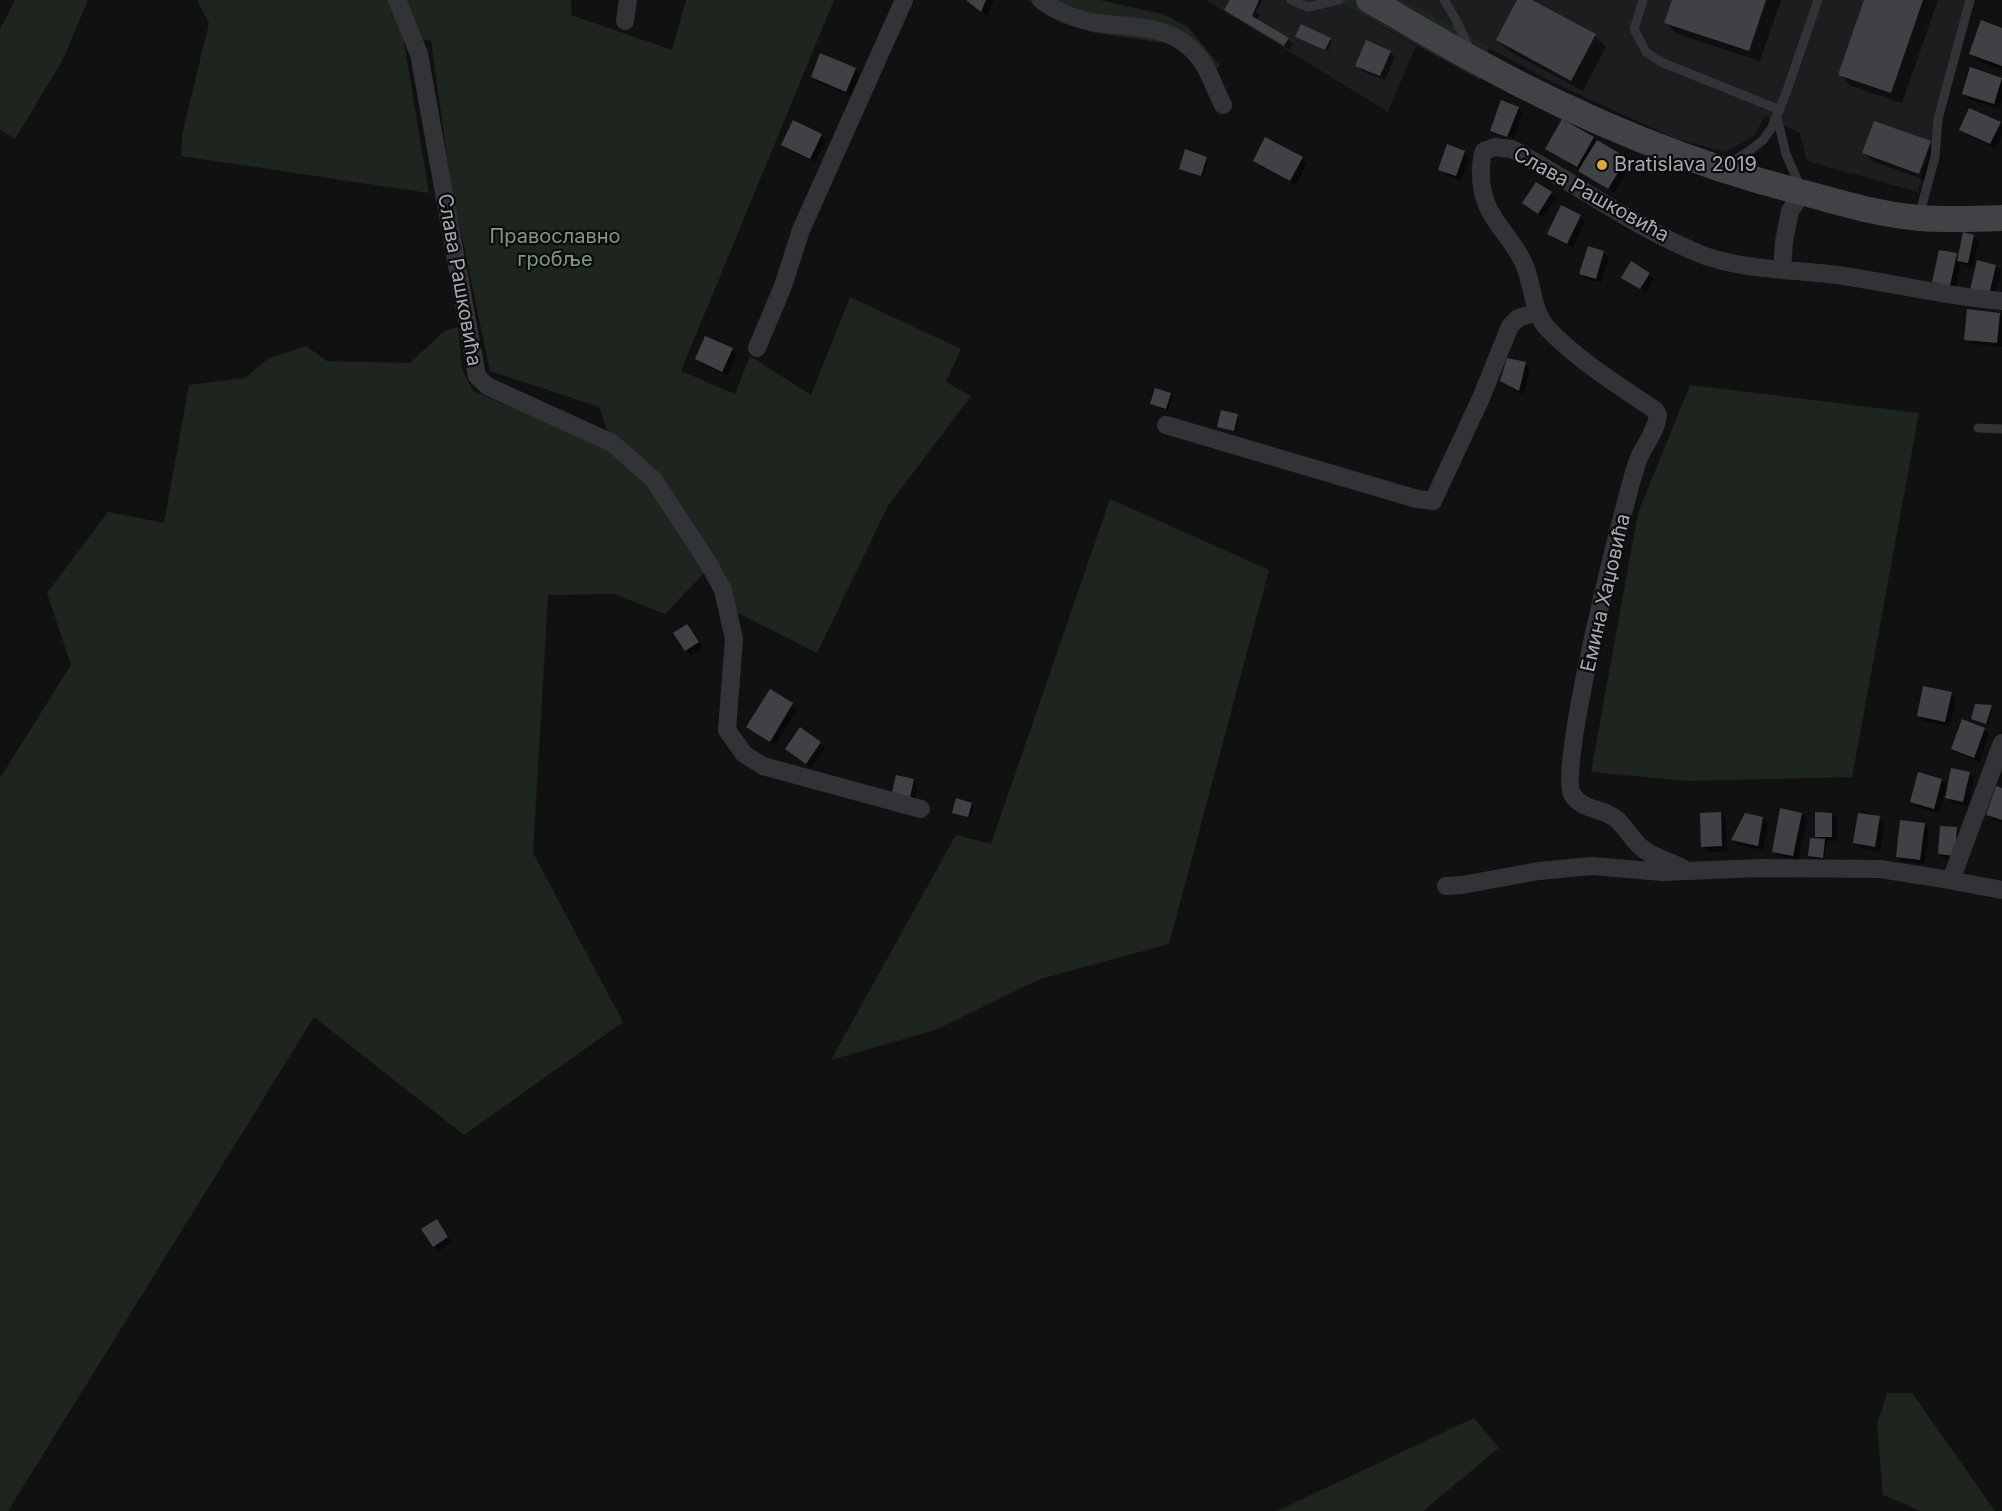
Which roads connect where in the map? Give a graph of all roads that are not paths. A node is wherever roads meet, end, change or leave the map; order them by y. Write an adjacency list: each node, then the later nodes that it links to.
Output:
1 (397, 0): 28 (street, Слава Рашковића)
2 (628, 0): 12 (street)
3 (904, 0): 23 (street)
4 (1291, 0): 5 (lane)
5 (1339, 0)
6 (1369, 0): 13 (main road)
7 (1444, 0): 13 (lane)
8 (1642, 0): 15 (lane)
9 (1818, 0): 15 (lane)
10 (1970, 0): 18 (lane)
11 (1049, 3): 14 (street)
12 (625, 21)
13 (1475, 61): 16 (main road)
14 (1223, 105)
15 (1778, 114): 16 (lane); 17 (lane)
16 (1720, 168): 17 (main road)
17 (1803, 192): 18 (main road); 20 (street)
18 (1919, 218): 19 (main road)
19 (2002, 218)
20 (1782, 269): 21 (street, Слава Рашковића); 22 (street, Слава Рашковића)
21 (2002, 301)
22 (1535, 304): 24 (street); 29 (street, Емина Хаџовића)
23 (757, 348)
24 (1166, 425)
25 (1978, 428): 26 (lane)
26 (2002, 429)
27 (2002, 743): 30 (street)
28 (921, 809)
29 (1687, 871): 30 (street); 31 (street)
30 (1950, 880): 32 (street)
31 (1446, 886)
32 (2002, 890)

